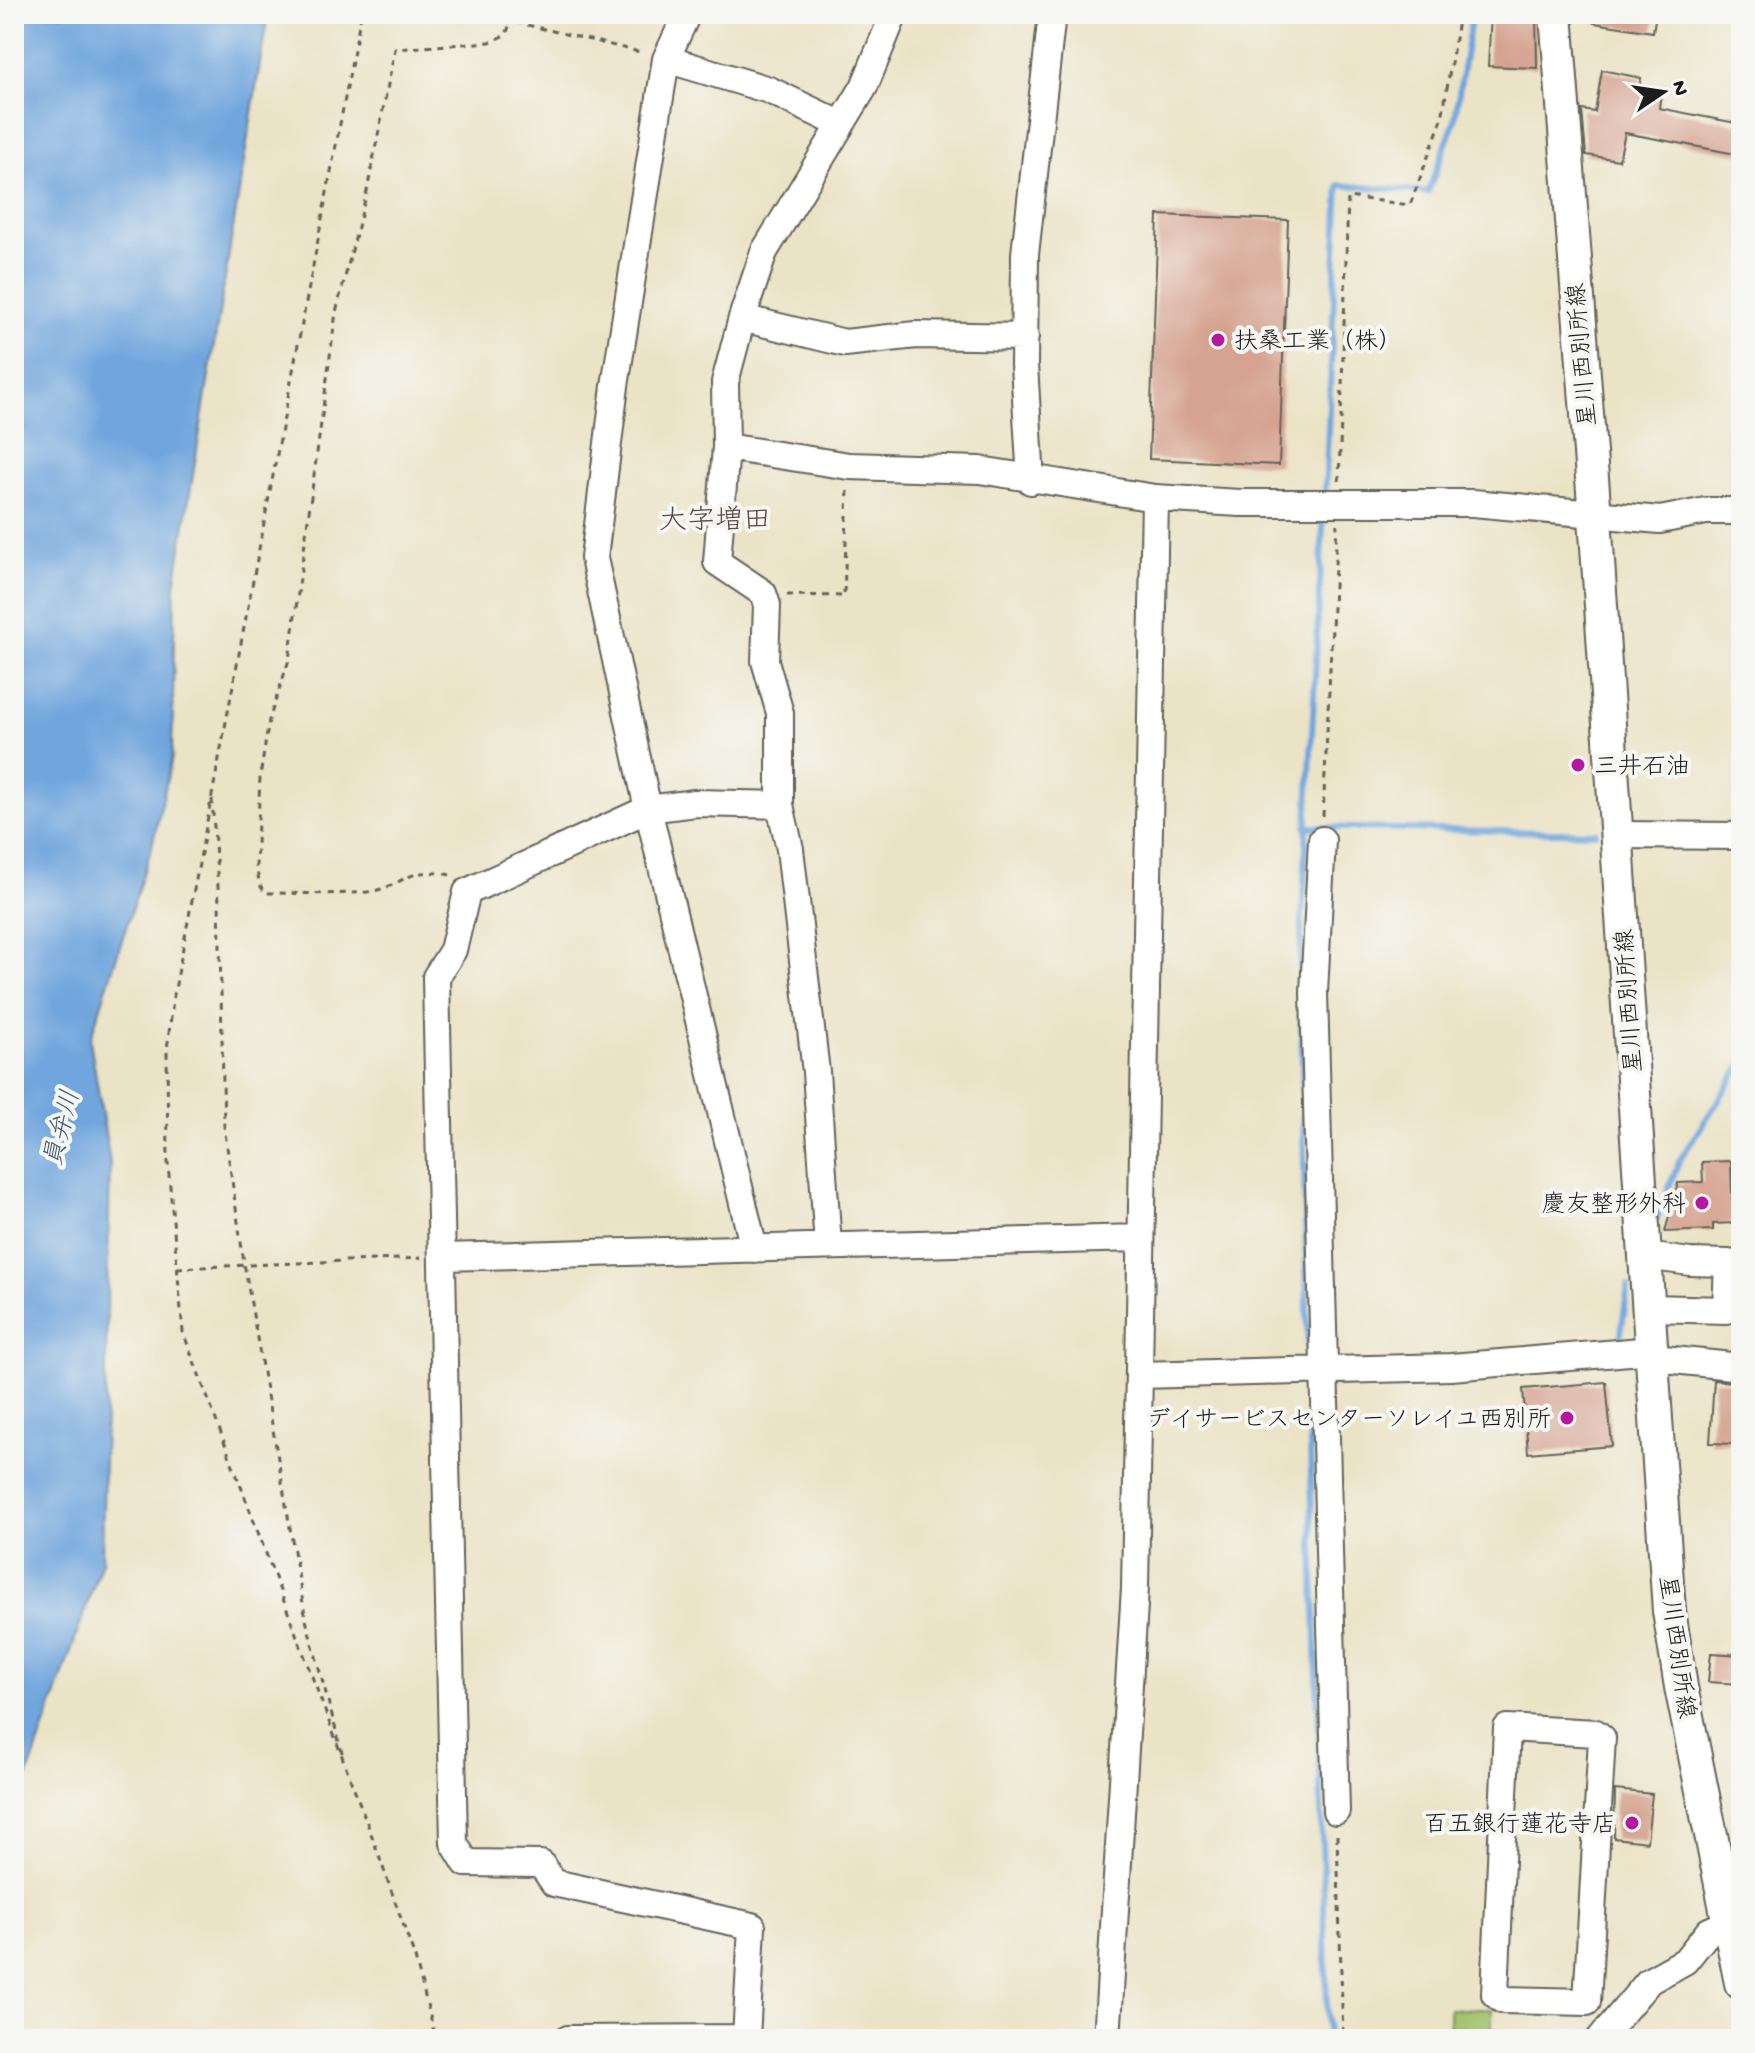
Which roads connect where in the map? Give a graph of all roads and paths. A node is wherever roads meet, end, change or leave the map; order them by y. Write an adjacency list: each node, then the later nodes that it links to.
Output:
1 (361, 14): 22 (path)
2 (461, 14): 9 (path)
3 (512, 14): 9 (path)
4 (687, 14): 10 (street)
5 (894, 14): 11 (street)
6 (1052, 14): 13 (street)
7 (1459, 14): 18 (path)
8 (1556, 14): 20 (main road, 星川西別所線)
9 (511, 21): 10 (path); 29 (path)
10 (666, 59): 11 (street); 24 (street)
11 (840, 124): 12 (street)
12 (742, 318): 13 (street); 14 (street)
13 (1025, 337): 16 (street)
14 (726, 447): 15 (street); 21 (street)
15 (849, 466): 16 (street); 21 (path)
16 (1031, 481): 17 (street)
17 (1155, 498): 18 (street); 30 (street)
18 (1329, 502): 20 (street); 25 (path)
19 (1741, 511): 20 (street)
20 (1595, 517): 26 (main road, 星川西別所線)
21 (763, 593): 23 (street)
22 (212, 793): 36 (path); 37 (path)
23 (780, 805): 24 (street); 31 (street)
24 (648, 809): 29 (street); 32 (street)
25 (1323, 814)
26 (1616, 835): 27 (street); 33 (main road, 星川西別所線)
27 (1741, 836)
28 (1322, 840): 41 (street)
29 (482, 885): 34 (street)
30 (1139, 1238): 31 (street); 42 (street)
31 (828, 1246): 32 (street)
32 (754, 1249): 34 (street)
33 (1646, 1256): 35 (street); 38 (main road, 星川西別所線)
34 (442, 1257): 36 (path); 50 (street)
35 (1734, 1262): 38 (street)
36 (244, 1263): 37 (path); 43 (path)
37 (177, 1268): 43 (path)
38 (1650, 1308): 39 (main road, 星川西別所線)
39 (1653, 1354): 40 (street); 41 (street); 45 (main road, 星川西別所線)
40 (1741, 1367)
41 (1313, 1370): 42 (street); 44 (street)
42 (1139, 1375): 51 (street)
43 (349, 1775): 48 (path)
44 (1336, 1811): 52 (path)
45 (1731, 1906): 46 (main road, 星川西別所線); 54 (street)
46 (1741, 1983)
47 (1587, 2002): 47 (street); 53 (street)
48 (436, 2039)
49 (568, 2039): 50 (street)
50 (746, 2039)
51 (1107, 2039)
52 (1343, 2039)
53 (1594, 2039)
54 (1600, 2039)

